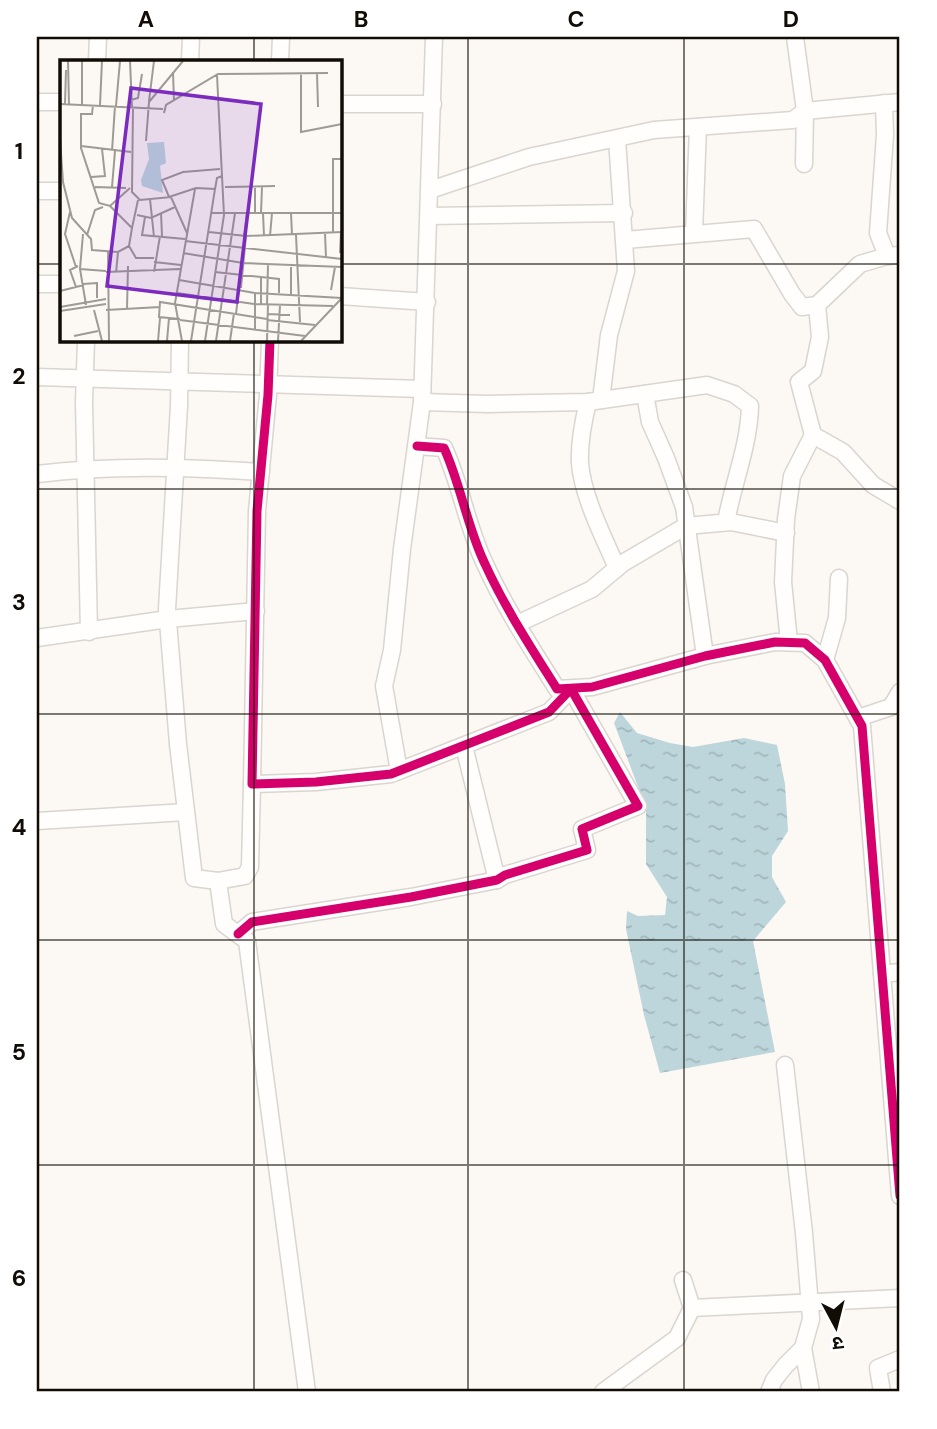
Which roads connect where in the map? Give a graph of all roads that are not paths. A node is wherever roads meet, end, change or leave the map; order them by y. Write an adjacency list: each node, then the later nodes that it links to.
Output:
1 (98, 37): 6 (street)
2 (191, 37): 7 (street)
3 (281, 37): 8 (street)
4 (434, 37): 13 (street)
5 (795, 37): 14 (street)
6 (97, 60)
7 (190, 60)
8 (281, 60)
9 (37, 102): 10 (street)
10 (60, 102)
11 (892, 102): 14 (street); 25 (street)
12 (341, 104): 13 (street)
13 (433, 104): 18 (street)
14 (804, 111): 15 (street); 17 (street)
15 (698, 127): 16 (street); 23 (street)
16 (617, 139): 18 (street); 21 (street)
17 (804, 164)
18 (430, 190): 22 (street)
19 (37, 191): 20 (street)
20 (60, 191)
21 (624, 213): 22 (street); 24 (street)
22 (429, 216): 29 (street)
23 (694, 233): 24 (street); 30 (street)
24 (625, 240): 40 (street)
25 (894, 256): 30 (street)
26 (37, 284): 27 (street)
27 (60, 285)
28 (341, 296): 29 (street)
29 (427, 302): 39 (street)
30 (817, 305): 41 (street)
31 (86, 341): 35 (street)
32 (180, 341): 36 (street)
33 (270, 341): 37 (street)
34 (37, 377): 35 (street)
35 (85, 379): 36 (street); 44 (street)
36 (179, 382): 37 (street); 43 (street)
37 (268, 383): 39 (street); 45 (street)
38 (645, 394): 40 (street); 48 (street); 49 (street)
39 (422, 395): 40 (street); 42 (street)
40 (594, 401): 51 (street)
41 (813, 435): 47 (street); 50 (street)
42 (417, 446): 55 (street); 67 (street)
43 (176, 466): 44 (street); 45 (street); 54 (street)
44 (86, 468): 46 (street); 56 (street)
45 (261, 472): 53 (street)
46 (37, 474)
47 (900, 501)
48 (726, 522): 49 (street); 50 (street)
49 (686, 526): 51 (street); 59 (street)
50 (786, 533): 58 (street)
51 (617, 568): 55 (street)
52 (839, 578): 60 (street)
53 (256, 611): 54 (street); 68 (street)
54 (168, 619): 56 (street); 69 (street)
55 (517, 624): 61 (street)
56 (89, 632): 57 (street)
57 (37, 638)
58 (789, 642): 59 (street); 60 (street)
59 (705, 656): 61 (street)
60 (825, 660): 65 (street)
61 (571, 688): 66 (street); 71 (street)
62 (900, 692): 63 (street)
63 (878, 712): 64 (street); 65 (street)
64 (900, 714)
65 (858, 718): 75 (street)
66 (464, 746): 67 (street); 71 (street)
67 (399, 771): 68 (street)
68 (252, 784): 72 (street)
69 (186, 811): 70 (street); 72 (street)
70 (37, 821)
71 (497, 880): 73 (street)
72 (218, 881): 73 (street)
73 (238, 934): 85 (street)
74 (900, 972): 75 (street)
75 (882, 974): 77 (street)
76 (785, 1065): 80 (street)
77 (900, 1196)
78 (683, 1280): 81 (street)
79 (900, 1298): 80 (street)
80 (810, 1302): 81 (street); 82 (street)
81 (692, 1308): 84 (street)
82 (803, 1348): 87 (street); 88 (street)
83 (900, 1359): 89 (street)
84 (624, 1385): 86 (street)
85 (306, 1392)
86 (603, 1392)
87 (769, 1392)
88 (811, 1392)
89 (881, 1392)

